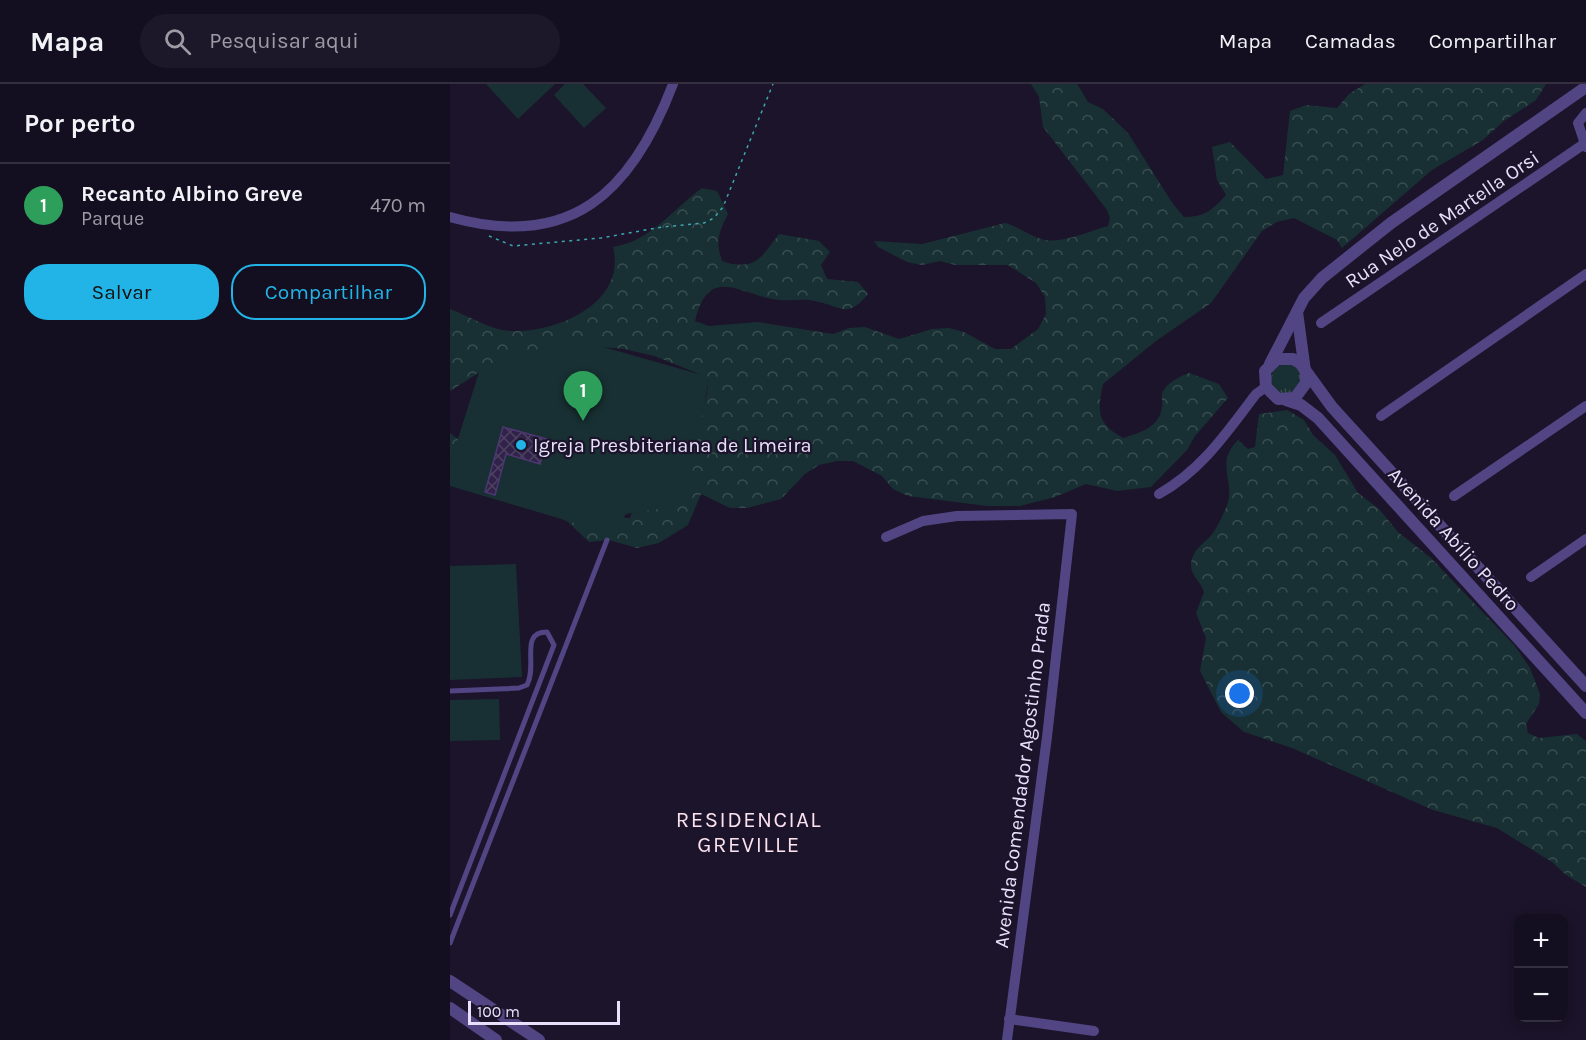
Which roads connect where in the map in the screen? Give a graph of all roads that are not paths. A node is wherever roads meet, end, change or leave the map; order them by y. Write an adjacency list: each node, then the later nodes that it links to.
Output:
1 (673, 84): 5 (street)
2 (1586, 87): 7 (street)
3 (1586, 113): 4 (street)
4 (1585, 146): 8 (street, Rua Nelo de Martella Orsi)
5 (450, 217)
6 (1586, 274): 14 (street)
7 (1297, 312): 9 (street); 10 (street)
8 (1320, 323)
9 (1270, 364): 10 (street); 11 (street)
10 (1306, 372): 12 (street); 21 (street, Avenida Abílio Pedro)
11 (1266, 387): 12 (street); 15 (street)
12 (1286, 400): 23 (street, Avenida Abílio Pedro)
13 (1586, 406): 16 (street)
14 (1381, 416)
15 (1159, 494)
16 (1454, 496)
17 (886, 537): 28 (street, Avenida Comendador Agostinho Prada)
18 (1586, 539): 20 (street)
19 (607, 540): 25 (lane)
20 (1531, 577)
21 (1586, 686)
22 (450, 691): 24 (lane)
23 (1586, 713)
24 (450, 915)
25 (450, 943)
26 (450, 981): 31 (street)
27 (450, 1008): 30 (street)
28 (1009, 1019): 29 (street); 32 (street, Avenida Comendador Agostinho Prada)
29 (1094, 1031)
30 (496, 1040)
31 (539, 1040)
32 (1007, 1040)

